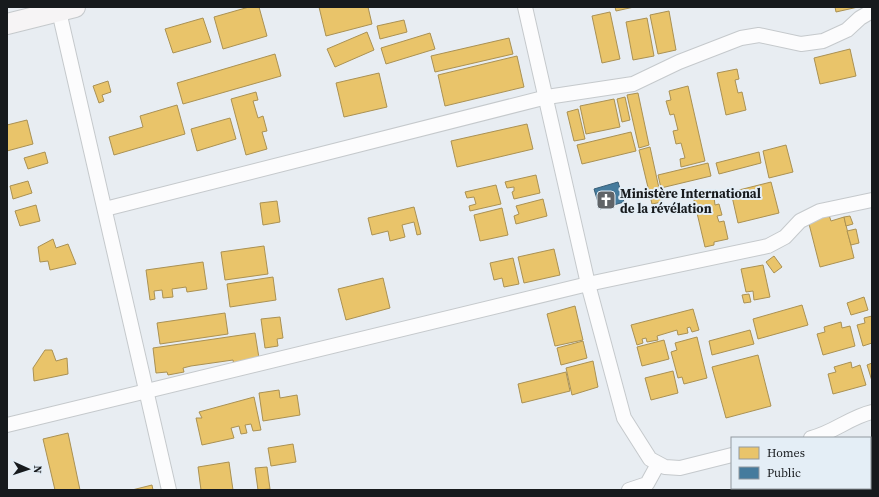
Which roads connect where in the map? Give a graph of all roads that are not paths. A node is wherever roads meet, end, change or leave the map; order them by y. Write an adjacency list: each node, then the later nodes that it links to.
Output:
1 (525, 7): 5 (street)
2 (64, 8): 4 (street); 7 (street)
3 (872, 11): 5 (street)
4 (7, 24)
5 (547, 97): 7 (street); 8 (street)
6 (872, 200): 8 (street)
7 (105, 209): 9 (street)
8 (588, 284): 9 (street); 14 (street)
9 (147, 391): 11 (street); 15 (street)
10 (872, 412): 12 (street)
11 (7, 425)
12 (813, 437)
13 (731, 455): 14 (street)
14 (658, 464): 16 (street)
15 (169, 490)
16 (629, 490)

